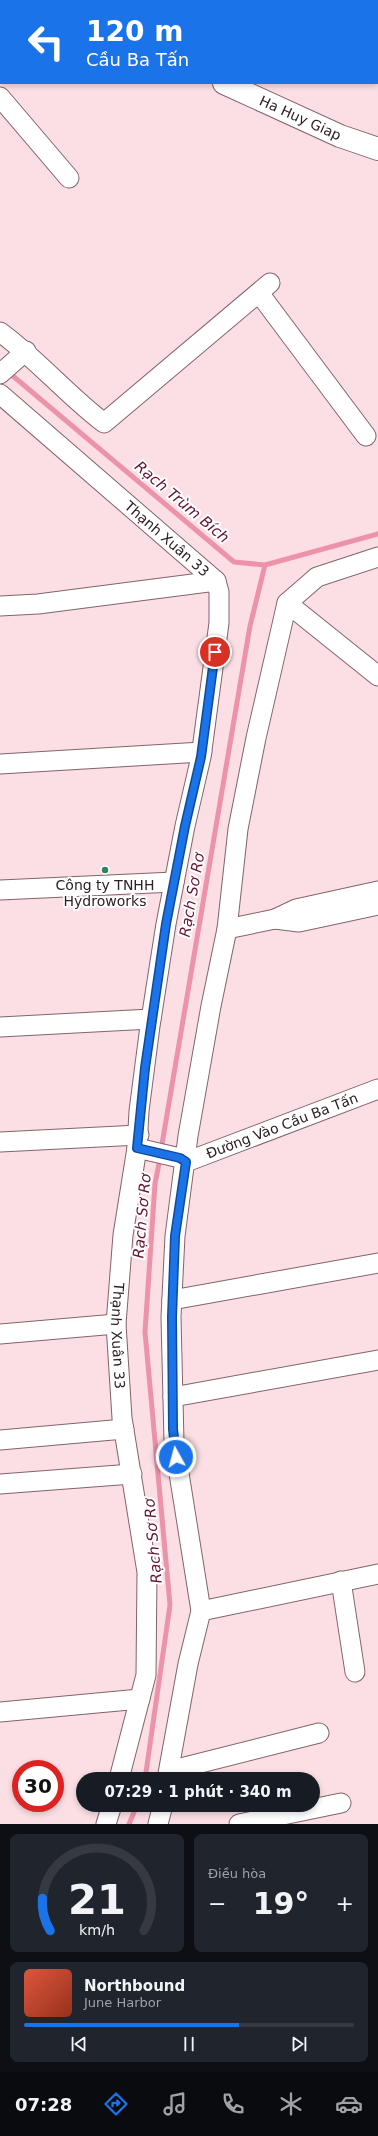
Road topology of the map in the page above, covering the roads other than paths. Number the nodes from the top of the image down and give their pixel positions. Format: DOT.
graph roads {
  1 [pos="226,84"];
  2 [pos="0,97"];
  3 [pos="378,149"];
  4 [pos="68,178"];
  5 [pos="0,332"];
  6 [pos="26,351"];
  7 [pos="0,374"];
  8 [pos="0,394"];
  9 [pos="366,436"];
  10 [pos="378,557"];
  11 [pos="216,581"];
  12 [pos="287,603"];
  13 [pos="0,606"];
  14 [pos="378,676"];
  15 [pos="202,752"];
  16 [pos="0,764"];
  17 [pos="174,882"];
  18 [pos="0,890"];
  19 [pos="378,891"];
  20 [pos="378,905"];
  21 [pos="275,919"];
  22 [pos="227,929"];
  23 [pos="151,1019"];
  24 [pos="0,1027"];
  25 [pos="378,1089"];
  26 [pos="138,1141"];
  27 [pos="0,1142"];
  28 [pos="186,1162"];
  29 [pos="378,1263"];
  30 [pos="172,1300"];
  31 [pos="116,1324"];
  32 [pos="0,1334"];
  33 [pos="378,1360"];
  34 [pos="173,1397"];
  35 [pos="124,1429"];
  36 [pos="0,1440"];
  37 [pos="132,1474"];
  38 [pos="0,1484"];
  39 [pos="378,1574"];
  40 [pos="341,1581"];
  41 [pos="200,1611"];
  42 [pos="355,1672"];
  43 [pos="140,1699"];
  44 [pos="0,1712"];
  45 [pos="319,1733"];
  46 [pos="121,1772"];
  47 [pos="169,1772"];
  48 [pos="179,1772"];
  49 [pos="341,1803"];
  50 [pos="110,1812"];
  51 [pos="161,1812"];
  52 [pos="106,1824"];
  53 [pos="158,1824"];
  54 [pos="239,1824"];
  1 -- 3 [label="main road, Ha Huy Giap"];
  2 -- 4 [label="street"];
  5 -- 6 [label="street"];
  6 -- 7 [label="street"];
  6 -- 9 [label="street"];
  8 -- 11 [label="street, Thạnh Xuân 33"];
  10 -- 12 [label="street"];
  11 -- 13 [label="street"];
  11 -- 15 [label="street, Thạnh Xuân 33"];
  12 -- 14 [label="street"];
  12 -- 22 [label="street"];
  15 -- 16 [label="street"];
  15 -- 17 [label="street, Thạnh Xuân 33"];
  17 -- 18 [label="street"];
  17 -- 23 [label="street, Thạnh Xuân 33"];
  19 -- 21 [label="street"];
  20 -- 21 [label="street"];
  21 -- 22 [label="street"];
  22 -- 28 [label="street"];
  23 -- 24 [label="street"];
  23 -- 26 [label="street, Thạnh Xuân 33"];
  25 -- 28 [label="street, Đường Vào Cầu Ba Tấn"];
  26 -- 27 [label="street"];
  26 -- 28 [label="street"];
  26 -- 31 [label="street, Thạnh Xuân 33"];
  28 -- 30 [label="street"];
  29 -- 30 [label="street"];
  30 -- 34 [label="street"];
  31 -- 32 [label="street"];
  31 -- 35 [label="street, Thạnh Xuân 33"];
  33 -- 34 [label="street"];
  34 -- 41 [label="street"];
  35 -- 36 [label="street"];
  35 -- 37 [label="street, Thạnh Xuân 33"];
  37 -- 38 [label="street"];
  37 -- 43 [label="street, Thạnh Xuân 33"];
  39 -- 40 [label="street"];
  40 -- 41 [label="street"];
  40 -- 42 [label="street"];
  41 -- 47 [label="street"];
  43 -- 44 [label="street"];
  43 -- 46 [label="street, Thạnh Xuân 33"];
  45 -- 48 [label="street"];
  49 -- 54 [label="street"];
  50 -- 52 [label="street"];
  51 -- 53 [label="street"];
}
